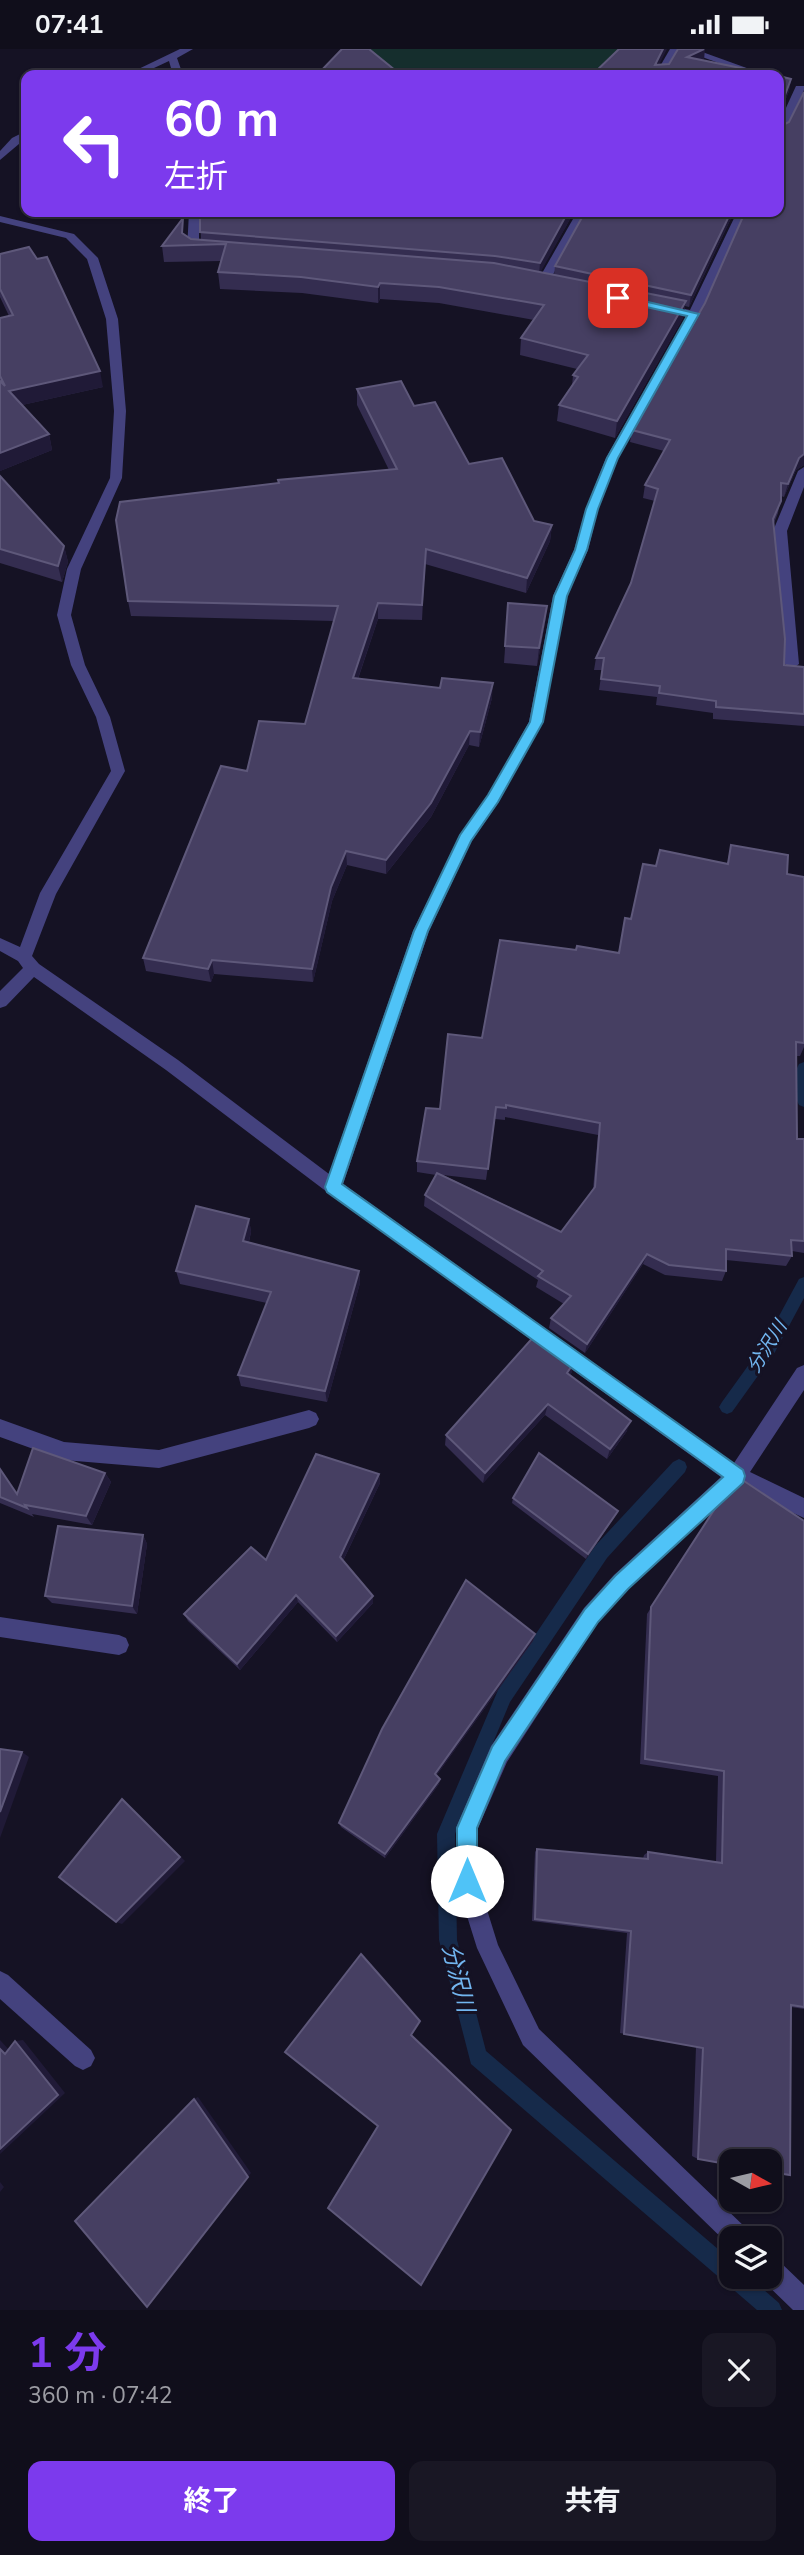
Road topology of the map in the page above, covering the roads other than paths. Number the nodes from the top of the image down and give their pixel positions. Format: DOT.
graph roads {
  1 [pos="188,49"];
  2 [pos="675,49"];
  3 [pos="685,49"];
  4 [pos="172,57"];
  5 [pos="142,70"];
  6 [pos="176,70"];
  7 [pos="663,70"];
  8 [pos="746,70"];
  9 [pos="798,88"];
  10 [pos="784,121"];
  11 [pos="21,137"];
  12 [pos="0,157"];
  13 [pos="194,217"];
  14 [pos="579,217"];
  15 [pos="740,217"];
  16 [pos="0,219"];
  17 [pos="220,252"];
  18 [pos="543,282"];
  19 [pos="643,303"];
  20 [pos="694,314"];
  21 [pos="804,471"];
  22 [pos="792,664"];
  23 [pos="0,944"];
  24 [pos="28,963"];
  25 [pos="0,1001"];
  26 [pos="333,1187"];
  27 [pos="804,1374"];
  28 [pos="309,1419"];
  29 [pos="0,1428"];
  30 [pos="736,1476"];
  31 [pos="804,1508"];
  32 [pos="0,1627"];
  33 [pos="119,1644"];
  34 [pos="0,1983"];
  35 [pos="83,2058"];
  36 [pos="726,2226"];
  37 [pos="782,2282"];
  38 [pos="804,2303"];
  1 -- 4 [label="street"];
  2 -- 7 [label="street"];
  3 -- 8 [label="street"];
  4 -- 5 [label="street"];
  4 -- 6 [label="street"];
  9 -- 10 [label="street"];
  11 -- 12 [label="street"];
  13 -- 17 [label="street"];
  14 -- 18 [label="street"];
  15 -- 20 [label="street"];
  16 -- 24 [label="street"];
  19 -- 20 [label="street"];
  20 -- 26 [label="street"];
  21 -- 22 [label="street"];
  23 -- 24 [label="street"];
  24 -- 25 [label="street"];
  24 -- 26 [label="street"];
  26 -- 30 [label="street"];
  27 -- 30 [label="street"];
  28 -- 29 [label="street"];
  30 -- 31 [label="street"];
  30 -- 36 [label="street"];
  32 -- 33 [label="street"];
  34 -- 35 [label="street"];
  37 -- 38 [label="street"];
}
